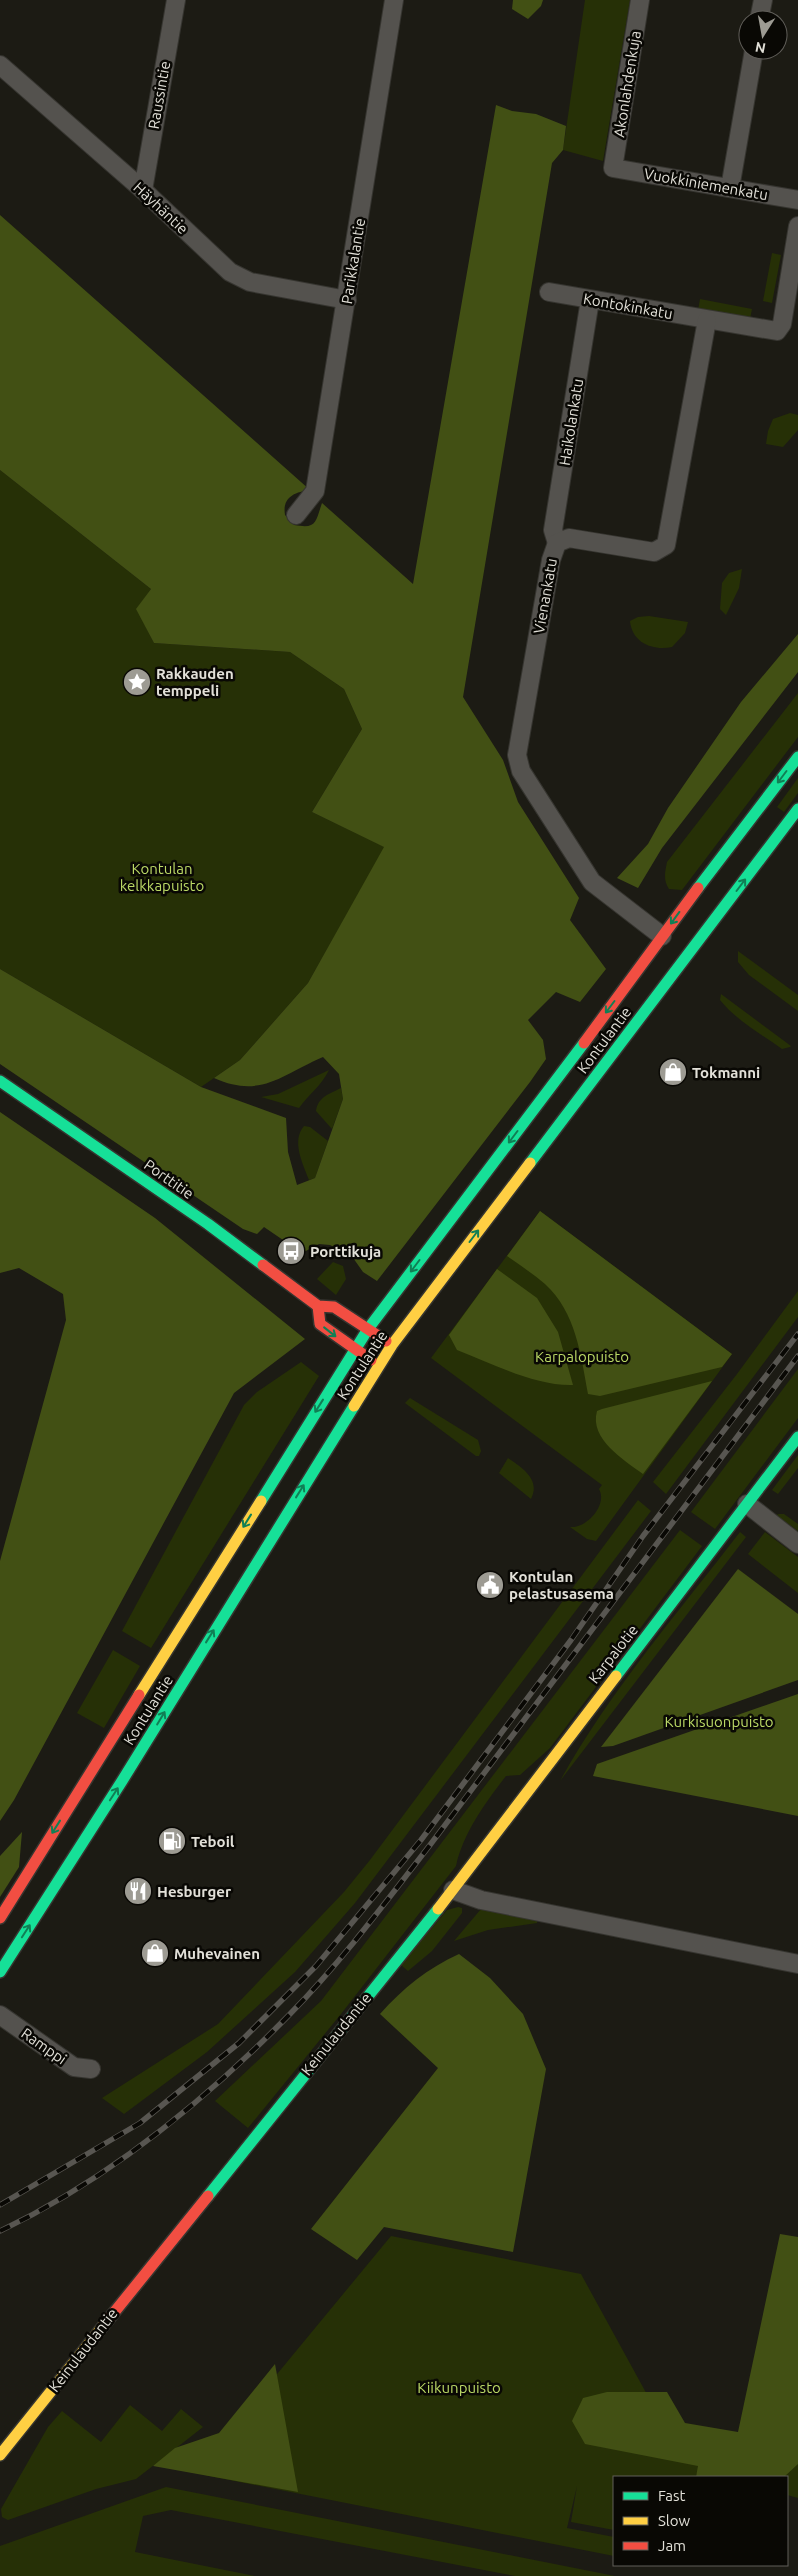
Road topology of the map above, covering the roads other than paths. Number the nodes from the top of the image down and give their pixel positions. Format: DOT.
graph roads {
  1 [pos="176,0"];
  2 [pos="394,0"];
  3 [pos="640,0"];
  4 [pos="752,60"];
  5 [pos="0,65"];
  6 [pos="613,168"];
  7 [pos="730,188"];
  8 [pos="143,190"];
  9 [pos="798,200"];
  10 [pos="798,226"];
  11 [pos="549,292"];
  12 [pos="346,300"];
  13 [pos="590,300"];
  14 [pos="707,320"];
  15 [pos="296,515"];
  16 [pos="557,543"];
  17 [pos="798,757"];
  18 [pos="798,809"];
  19 [pos="662,936"];
  20 [pos="0,1081"];
  21 [pos="318,1306"];
  22 [pos="368,1329"];
  23 [pos="392,1345"];
  24 [pos="354,1350"];
  25 [pos="379,1365"];
  26 [pos="798,1437"];
  27 [pos="747,1504"];
  28 [pos="798,1544"];
  29 [pos="453,1890"];
  30 [pos="0,1918"];
  31 [pos="798,1964"];
  32 [pos="0,1972"];
  33 [pos="0,2015"];
  34 [pos="91,2069"];
  35 [pos="0,2455"];
  1 -- 8 [label="street, Raussintie"];
  2 -- 12 [label="street, Parikkalantie"];
  3 -- 6 [label="street, Akonlahdenkuja"];
  4 -- 7 [label="street"];
  5 -- 8 [label="street, Häyhäntie"];
  6 -- 7 [label="street, Vuokkiniemenkatu"];
  7 -- 9 [label="street, Vuokkiniemenkatu"];
  8 -- 12 [label="street, Häyhäntie"];
  10 -- 14 [label="street, Kontokinkatu"];
  11 -- 13 [label="street, Kontokinkatu"];
  12 -- 15 [label="street, Parikkalantie"];
  13 -- 14 [label="street, Kontokinkatu"];
  13 -- 16 [label="street, Haikolankatu"];
  14 -- 16 [label="street, Vienankatu"];
  16 -- 19 [label="street, Vienankatu"];
  17 -- 19 [label="main road, Kontulantie, one-way"];
  23 -- 18 [label="main road, Kontulantie, one-way"];
  19 -- 22 [label="main road, Kontulantie, one-way"];
  20 -- 21 [label="main road, Porttitie"];
  21 -- 22 [label="main road, Porttitie"];
  21 -- 24 [label="main road, one-way"];
  22 -- 23 [label="main road, Porttitie"];
  22 -- 24 [label="main road, Kontulantie"];
  23 -- 25 [label="main road, Kontulantie"];
  24 -- 25 [label="main road"];
  24 -- 30 [label="main road, Kontulantie, one-way"];
  32 -- 25 [label="main road, Kontulantie, one-way"];
  26 -- 27 [label="main road, Karpalotie"];
  27 -- 28 [label="street"];
  27 -- 29 [label="main road, Karpalotie"];
  29 -- 31 [label="street"];
  29 -- 35 [label="main road, Keinulaudantie"];
  33 -- 34 [label="street, Ramppi"];
}
